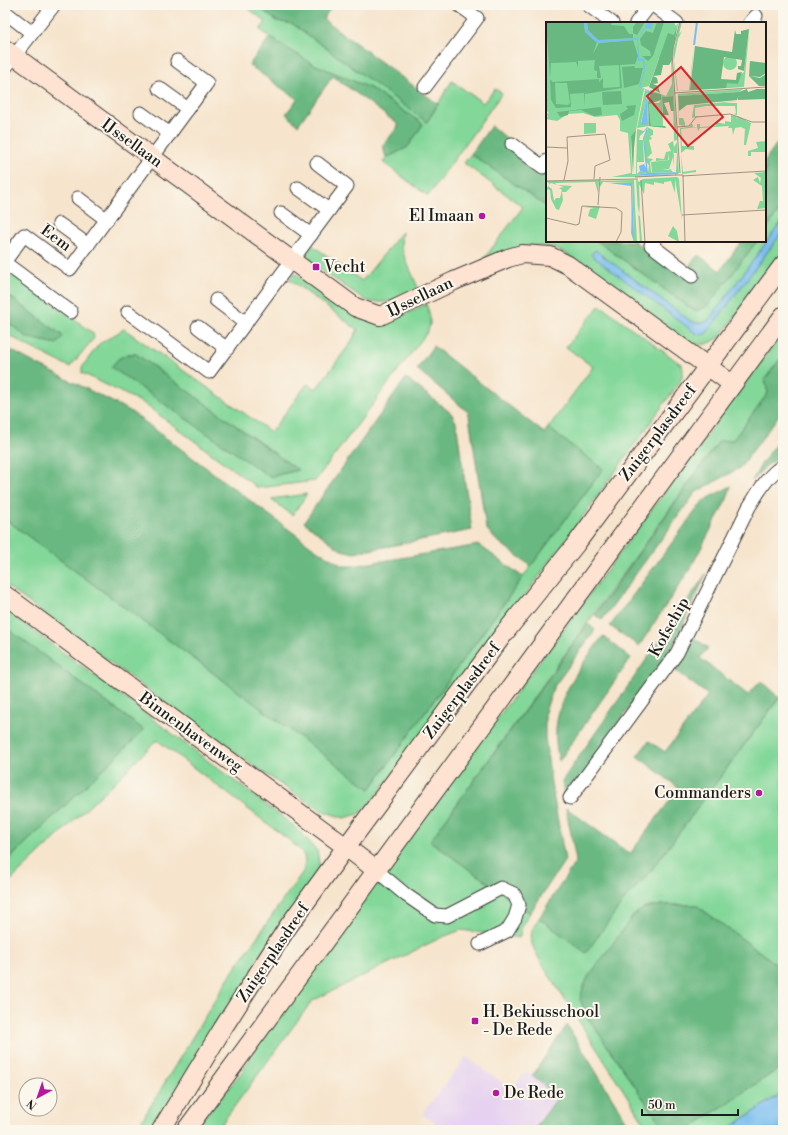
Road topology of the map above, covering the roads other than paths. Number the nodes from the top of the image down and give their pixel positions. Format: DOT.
graph roads {
  1 [pos="459,5"];
  2 [pos="588,5"];
  3 [pos="650,5"];
  4 [pos="653,5"];
  5 [pos="51,6"];
  6 [pos="5,12"];
  7 [pos="611,22"];
  8 [pos="637,22"];
  9 [pos="676,22"];
  10 [pos="32,33"];
  11 [pos="8,58"];
  12 [pos="177,61"];
  13 [pos="425,87"];
  14 [pos="158,88"];
  15 [pos="188,110"];
  16 [pos="142,113"];
  17 [pos="170,134"];
  18 [pos="512,144"];
  19 [pos="152,158"];
  20 [pos="546,162"];
  21 [pos="316,163"];
  22 [pos="298,188"];
  23 [pos="78,198"];
  24 [pos="329,210"];
  25 [pos="281,213"];
  26 [pos="107,220"];
  27 [pos="59,224"];
  28 [pos="311,235"];
  29 [pos="653,242"];
  30 [pos="88,245"];
  31 [pos="292,261"];
  32 [pos="5,262"];
  33 [pos="783,265"];
  34 [pos="692,276"];
  35 [pos="216,300"];
  36 [pos="72,312"];
  37 [pos="128,312"];
  38 [pos="783,316"];
  39 [pos="246,322"];
  40 [pos="198,327"];
  41 [pos="227,349"];
  42 [pos="708,367"];
  43 [pos="732,384"];
  44 [pos="783,466"];
  45 [pos="5,595"];
  46 [pos="570,798"];
  47 [pos="346,847"];
  48 [pos="376,870"];
  49 [pos="480,944"];
  50 [pos="161,1130"];
  51 [pos="186,1130"];
  1 -- 13 [label="street"];
  2 -- 7 [label="street"];
  3 -- 8 [label="street"];
  4 -- 9 [label="street"];
  5 -- 10 [label="street"];
  6 -- 10 [label="street"];
  10 -- 11 [label="street"];
  11 -- 19 [label="main road, IJssellaan"];
  12 -- 15 [label="street, Eem"];
  14 -- 15 [label="street"];
  15 -- 17 [label="street, Eem"];
  16 -- 17 [label="street"];
  17 -- 19 [label="street, Eem"];
  18 -- 20 [label="street"];
  19 -- 26 [label="street, Eem"];
  19 -- 31 [label="main road, IJssellaan"];
  21 -- 24 [label="street"];
  22 -- 24 [label="street"];
  23 -- 26 [label="street"];
  24 -- 28 [label="street"];
  25 -- 28 [label="street"];
  26 -- 30 [label="street, Eem"];
  27 -- 30 [label="street, Eem"];
  28 -- 31 [label="street"];
  29 -- 34 [label="street"];
  30 -- 32 [label="street, Eem"];
  31 -- 39 [label="street"];
  31 -- 42 [label="main road, IJssellaan"];
  32 -- 36 [label="street, Eem"];
  33 -- 42 [label="main road, Zuigerplasdreef"];
  35 -- 39 [label="street"];
  37 -- 41 [label="street"];
  38 -- 43 [label="main road, Zuigerplasdreef"];
  39 -- 41 [label="street"];
  40 -- 41 [label="street"];
  42 -- 43 [label="main road, IJssellaan"];
  42 -- 47 [label="main road, Zuigerplasdreef"];
  43 -- 48 [label="main road, Zuigerplasdreef"];
  44 -- 46 [label="street, Kofschip"];
  45 -- 47 [label="main road, Binnenhavenweg"];
  47 -- 48 [label="main road, Binnenhavenweg"];
  47 -- 50 [label="main road, Zuigerplasdreef"];
  48 -- 49 [label="street"];
  48 -- 51 [label="main road, Zuigerplasdreef"];
}
